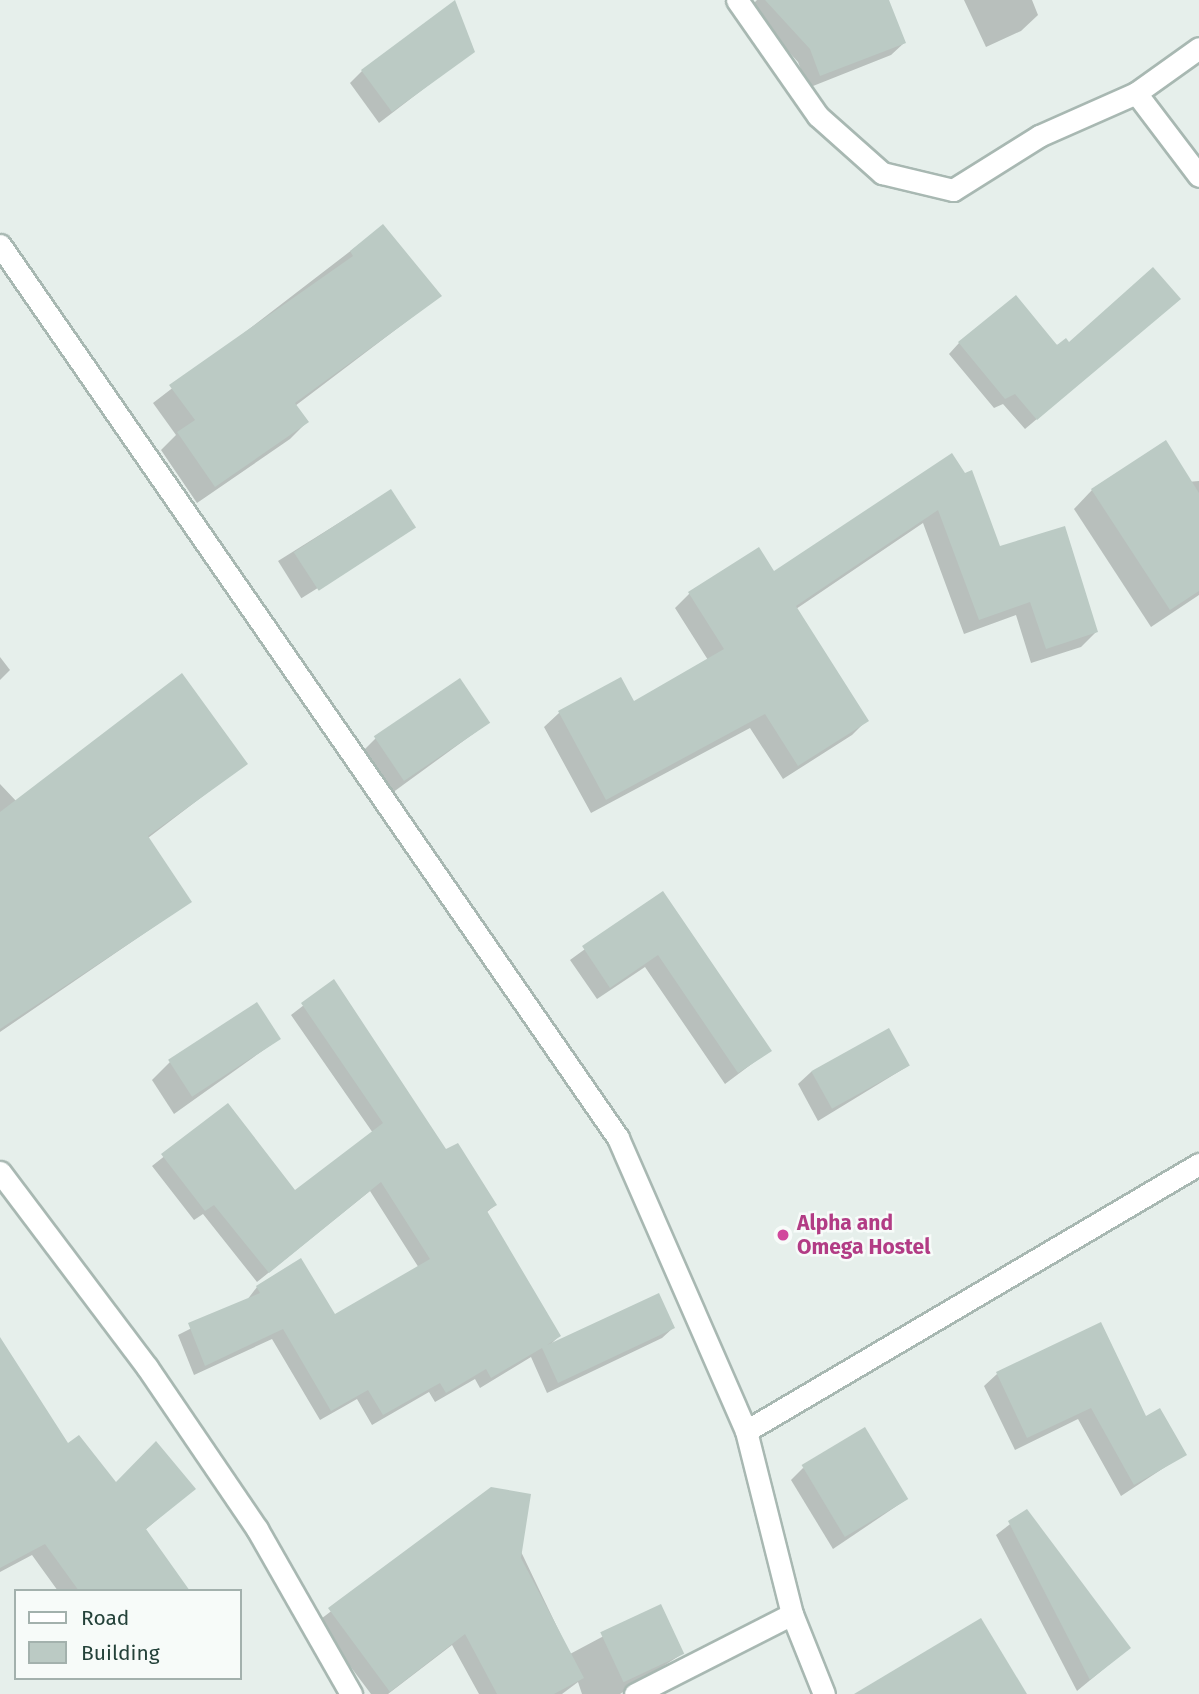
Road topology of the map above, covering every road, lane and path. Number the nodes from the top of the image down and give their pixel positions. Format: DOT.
graph roads {
  1 [pos="737,0"];
  2 [pos="1199,48"];
  3 [pos="1136,93"];
  4 [pos="1199,176"];
  5 [pos="0,245"];
  6 [pos="1199,1164"];
  7 [pos="0,1172"];
  8 [pos="746,1431"];
  9 [pos="792,1614"];
  10 [pos="351,1694"];
  11 [pos="635,1694"];
  12 [pos="824,1694"];
  1 -- 3 [label="street"];
  2 -- 3 [label="street"];
  3 -- 4 [label="street"];
  5 -- 8 [label="street"];
  6 -- 8 [label="street"];
  7 -- 10 [label="street"];
  8 -- 9 [label="street"];
  9 -- 11 [label="street"];
  9 -- 12 [label="street"];
}
